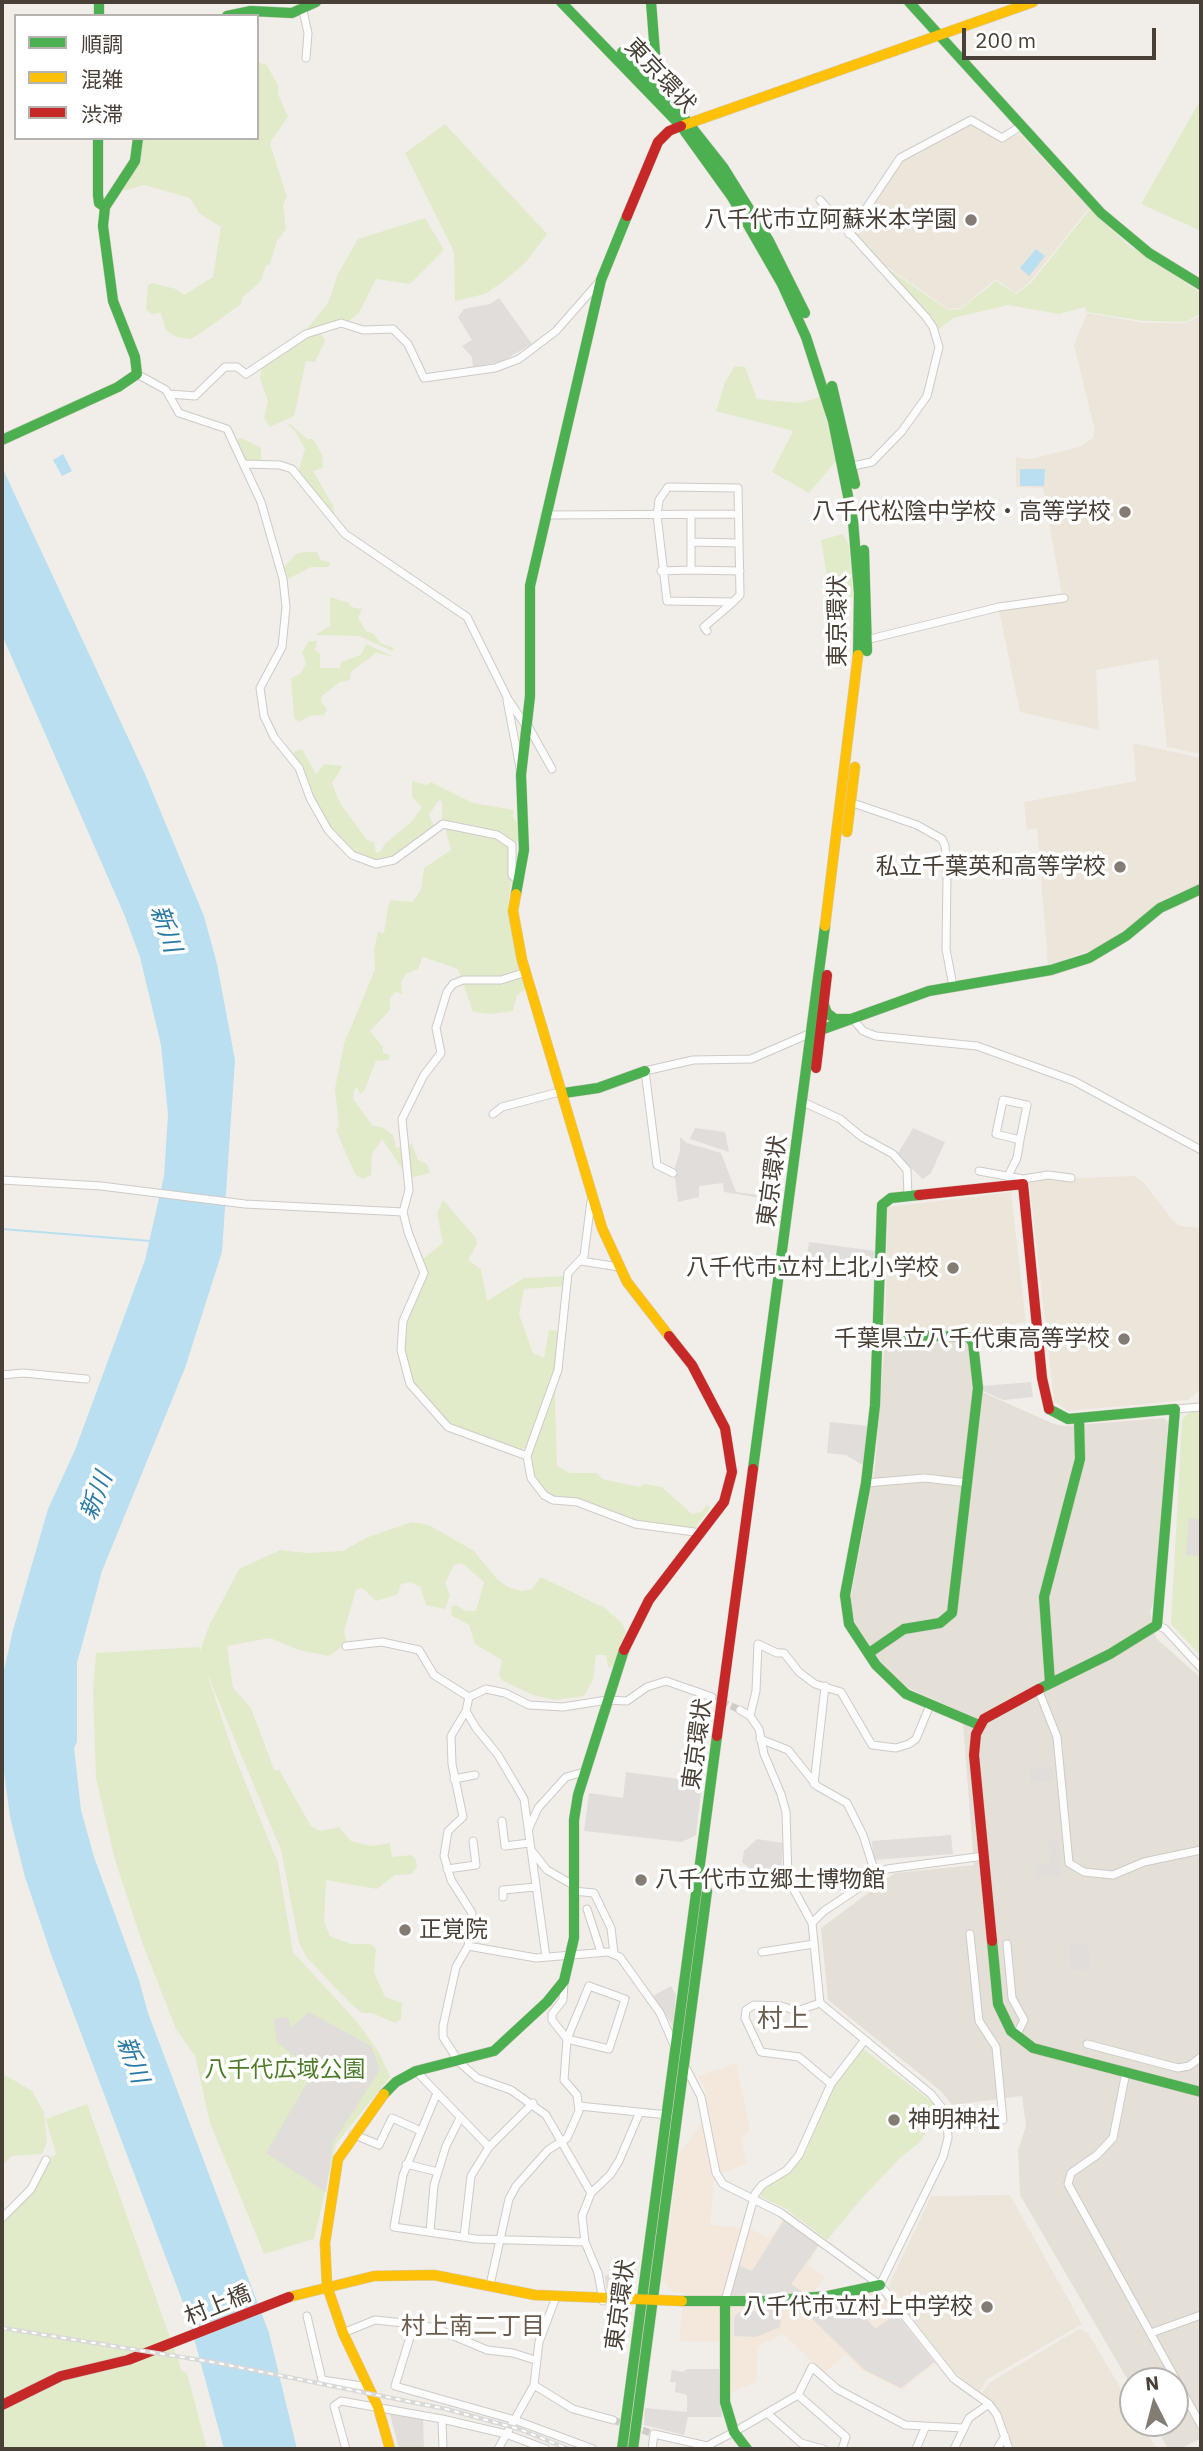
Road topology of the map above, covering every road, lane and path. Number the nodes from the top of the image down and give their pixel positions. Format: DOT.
graph roads {
  1 [pos="316,2"];
  2 [pos="561,2"];
  3 [pos="573,2"];
  4 [pos="651,2"];
  5 [pos="909,2"];
  6 [pos="1033,2"];
  7 [pos="302,6"];
  8 [pos="234,14"];
  9 [pos="939,34"];
  10 [pos="306,58"];
  11 [pos="648,77"];
  12 [pos="685,125"];
  13 [pos="1021,126"];
  14 [pos="98,140"];
  15 [pos="138,140"];
  16 [pos="820,200"];
  17 [pos="105,207"];
  18 [pos="849,234"];
  19 [pos="601,280"];
  20 [pos="1201,285"];
  21 [pos="137,374"];
  22 [pos="170,394"];
  23 [pos="2,440"];
  24 [pos="244,464"];
  25 [pos="853,466"];
  26 [pos="738,514"];
  27 [pos="545,515"];
  28 [pos="657,515"];
  29 [pos="691,515"];
  30 [pos="691,542"];
  31 [pos="739,543"];
  32 [pos="691,570"];
  33 [pos="661,571"];
  34 [pos="740,571"];
  35 [pos="1064,598"];
  36 [pos="733,602"];
  37 [pos="706,631"];
  38 [pos="864,640"];
  39 [pos="507,699"];
  40 [pos="528,727"];
  41 [pos="552,769"];
  42 [pos="522,775"];
  43 [pos="847,801"];
  44 [pos="517,880"];
  45 [pos="1201,889"];
  46 [pos="526,972"];
  47 [pos="953,985"];
  48 [pos="824,1005"];
  49 [pos="851,1018"];
  50 [pos="816,1031"];
  51 [pos="645,1071"];
  52 [pos="563,1092"];
  53 [pos="806,1103"];
  54 [pos="494,1114"];
  55 [pos="1020,1140"];
  56 [pos="1201,1150"];
  57 [pos="979,1171"];
  58 [pos="673,1173"];
  59 [pos="1007,1175"];
  60 [pos="1072,1178"];
  61 [pos="2,1180"];
  62 [pos="1023,1182"];
  63 [pos="592,1193"];
  64 [pos="908,1196"];
  65 [pos="403,1212"];
  66 [pos="581,1261"];
  67 [pos="619,1267"];
  68 [pos="879,1334"];
  69 [pos="2,1376"];
  70 [pos="86,1379"];
  71 [pos="1201,1407"];
  72 [pos="1175,1409"];
  73 [pos="1079,1418"];
  74 [pos="527,1456"];
  75 [pos="866,1483"];
  76 [pos="968,1483"];
  77 [pos="702,1533"];
  78 [pos="1157,1625"];
  79 [pos="346,1646"];
  80 [pos="869,1653"];
  81 [pos="1201,1668"];
  82 [pos="1050,1683"];
  83 [pos="825,1686"];
  84 [pos="1038,1689"];
  85 [pos="469,1697"];
  86 [pos="712,1697"];
  87 [pos="607,1699"];
  88 [pos="930,1705"];
  89 [pos="740,1710"];
  90 [pos="466,1711"];
  91 [pos="750,1716"];
  92 [pos="979,1725"];
  93 [pos="760,1738"];
  94 [pos="584,1772"];
  95 [pos="475,1775"];
  96 [pos="454,1779"];
  97 [pos="814,1784"];
  98 [pos="502,1822"];
  99 [pos="528,1828"];
  100 [pos="473,1841"];
  101 [pos="530,1846"];
  102 [pos="1201,1850"];
  103 [pos="984,1856"];
  104 [pos="447,1869"];
  105 [pos="876,1876"];
  106 [pos="536,1886"];
  107 [pos="573,1888"];
  108 [pos="503,1897"];
  109 [pos="587,1909"];
  110 [pos="812,1923"];
  111 [pos="970,1934"];
  112 [pos="814,1944"];
  113 [pos="1007,1944"];
  114 [pos="468,1945"];
  115 [pos="601,1952"];
  116 [pos="762,1952"];
  117 [pos="614,1954"];
  118 [pos="571,1956"];
  119 [pos="546,1957"];
  120 [pos="564,1981"];
  121 [pos="820,2003"];
  122 [pos="1016,2036"];
  123 [pos="567,2039"];
  124 [pos="864,2040"];
  125 [pos="1087,2044"];
  126 [pos="677,2050"];
  127 [pos="1201,2057"];
  128 [pos="459,2062"];
  129 [pos="684,2063"];
  130 [pos="416,2071"];
  131 [pos="1126,2072"];
  132 [pos="831,2084"];
  133 [pos="1201,2092"];
  134 [pos="437,2094"];
  135 [pos="533,2103"];
  136 [pos="579,2106"];
  137 [pos="639,2114"];
  138 [pos="668,2115"];
  139 [pos="460,2118"];
  140 [pos="948,2126"];
  141 [pos="421,2131"];
  142 [pos="353,2134"];
  143 [pos="560,2144"];
  144 [pos="489,2147"];
  145 [pos="46,2160"];
  146 [pos="407,2164"];
  147 [pos="438,2172"];
  148 [pos="590,2193"];
  149 [pos="753,2199"];
  150 [pos="2,2218"];
  151 [pos="430,2232"];
  152 [pos="464,2237"];
  153 [pos="499,2241"];
  154 [pos="584,2242"];
  155 [pos="489,2285"];
  156 [pos="880,2285"];
  157 [pos="327,2286"];
  158 [pos="556,2297"];
  159 [pos="603,2301"];
  160 [pos="646,2301"];
  161 [pos="725,2301"];
  162 [pos="1201,2315"];
  163 [pos="307,2316"];
  164 [pos="414,2324"];
  165 [pos="343,2333"];
  166 [pos="1151,2333"];
  167 [pos="535,2360"];
  168 [pos="534,2385"];
  169 [pos="370,2387"];
  170 [pos="798,2395"];
  171 [pos="989,2404"];
  172 [pos="2,2405"];
  173 [pos="378,2407"];
  174 [pos="767,2413"];
  175 [pos="442,2419"];
  176 [pos="515,2420"];
  177 [pos="613,2420"];
  178 [pos="1201,2425"];
  179 [pos="925,2428"];
  180 [pos="963,2428"];
  181 [pos="734,2432"];
  182 [pos="506,2434"];
  183 [pos="1005,2435"];
  184 [pos="346,2449"];
  185 [pos="390,2449"];
  186 [pos="443,2449"];
  187 [pos="498,2449"];
  188 [pos="546,2449"];
  189 [pos="593,2449"];
  190 [pos="622,2449"];
  191 [pos="633,2449"];
  192 [pos="652,2449"];
  193 [pos="747,2449"];
  194 [pos="823,2449"];
  195 [pos="842,2449"];
  196 [pos="916,2449"];
  197 [pos="954,2449"];
  198 [pos="997,2449"];
  199 [pos="1009,2449"];
  1 -- 7 [label="main road"];
  2 -- 12 [label="main road, 東京環状"];
  3 -- 11 [label="main road, 東京環状"];
  4 -- 11 [label="main road"];
  5 -- 9 [label="main road"];
  6 -- 9 [label="main road"];
  7 -- 8 [label="main road"];
  7 -- 10 [label="street"];
  9 -- 12 [label="main road"];
  9 -- 13 [label="main road"];
  11 -- 12 [label="main road, 東京環状"];
  12 -- 19 [label="main road"];
  12 -- 25 [label="main road, 東京環状"];
  12 -- 38 [label="main road, 東京環状"];
  13 -- 18 [label="street"];
  13 -- 20 [label="main road"];
  14 -- 17 [label="main road"];
  15 -- 17 [label="main road"];
  16 -- 18 [label="street"];
  17 -- 21 [label="main road"];
  18 -- 25 [label="street"];
  19 -- 22 [label="street"];
  19 -- 27 [label="main road"];
  21 -- 22 [label="street"];
  21 -- 23 [label="main road"];
  22 -- 24 [label="street"];
  24 -- 39 [label="street"];
  24 -- 44 [label="street"];
  25 -- 38 [label="main road, 東京環状"];
  26 -- 28 [label="street"];
  26 -- 29 [label="street"];
  26 -- 31 [label="street"];
  27 -- 28 [label="street"];
  27 -- 40 [label="main road"];
  28 -- 29 [label="street"];
  28 -- 33 [label="street"];
  29 -- 30 [label="street"];
  30 -- 31 [label="street"];
  30 -- 32 [label="street"];
  31 -- 34 [label="street"];
  32 -- 33 [label="street"];
  32 -- 34 [label="street"];
  33 -- 36 [label="street"];
  34 -- 36 [label="street"];
  35 -- 38 [label="street"];
  36 -- 37 [label="street"];
  38 -- 43 [label="main road, 東京環状"];
  39 -- 40 [label="street"];
  39 -- 42 [label="street"];
  40 -- 41 [label="street"];
  40 -- 42 [label="main road"];
  42 -- 44 [label="main road"];
  43 -- 47 [label="street"];
  43 -- 48 [label="main road, 東京環状"];
  43 -- 50 [label="main road, 東京環状"];
  44 -- 46 [label="main road"];
  45 -- 47 [label="main road"];
  46 -- 52 [label="main road"];
  46 -- 65 [label="street"];
  47 -- 49 [label="main road"];
  48 -- 49 [label="main road"];
  48 -- 50 [label="main road, 東京環状"];
  49 -- 50 [label="main road"];
  49 -- 56 [label="street"];
  50 -- 51 [label="street"];
  50 -- 53 [label="main road, 東京環状"];
  51 -- 52 [label="main road"];
  51 -- 58 [label="street"];
  52 -- 54 [label="street"];
  52 -- 63 [label="main road"];
  53 -- 64 [label="street"];
  53 -- 126 [label="main road, 東京環状"];
  53 -- 129 [label="main road, 東京環状"];
  55 -- 55 [label="street"];
  55 -- 59 [label="street"];
  57 -- 59 [label="street"];
  59 -- 62 [label="street"];
  60 -- 62 [label="street"];
  61 -- 65 [label="street"];
  62 -- 64 [label="main road"];
  62 -- 73 [label="main road"];
  63 -- 66 [label="street"];
  63 -- 67 [label="main road"];
  64 -- 68 [label="main road"];
  65 -- 74 [label="street"];
  66 -- 67 [label="street"];
  66 -- 74 [label="street"];
  67 -- 77 [label="main road"];
  68 -- 75 [label="main road"];
  68 -- 76 [label="main road"];
  69 -- 70 [label="street"];
  71 -- 72 [label="street"];
  72 -- 73 [label="main road"];
  72 -- 78 [label="main road"];
  73 -- 82 [label="main road"];
  74 -- 77 [label="street"];
  75 -- 76 [label="street"];
  75 -- 80 [label="main road"];
  76 -- 80 [label="main road"];
  77 -- 87 [label="main road"];
  78 -- 81 [label="street"];
  78 -- 82 [label="main road"];
  79 -- 85 [label="street"];
  80 -- 88 [label="main road"];
  82 -- 84 [label="main road"];
  83 -- 88 [label="street"];
  83 -- 91 [label="street"];
  83 -- 97 [label="street"];
  84 -- 92 [label="main road"];
  84 -- 102 [label="street"];
  85 -- 87 [label="street"];
  85 -- 90 [label="street"];
  86 -- 87 [label="street"];
  87 -- 94 [label="main road"];
  88 -- 92 [label="main road"];
  89 -- 91 [label="street"];
  90 -- 96 [label="street"];
  90 -- 99 [label="street"];
  91 -- 93 [label="street"];
  92 -- 103 [label="main road"];
  93 -- 97 [label="street"];
  93 -- 110 [label="street"];
  94 -- 99 [label="street"];
  94 -- 107 [label="main road"];
  95 -- 96 [label="street"];
  96 -- 104 [label="street"];
  97 -- 105 [label="street"];
  98 -- 101 [label="street"];
  99 -- 101 [label="street"];
  100 -- 104 [label="street"];
  101 -- 106 [label="street"];
  101 -- 107 [label="street"];
  103 -- 105 [label="street"];
  103 -- 122 [label="main road"];
  104 -- 114 [label="street"];
  105 -- 110 [label="street"];
  106 -- 108 [label="street"];
  106 -- 119 [label="street"];
  107 -- 117 [label="street"];
  107 -- 118 [label="main road"];
  109 -- 115 [label="street"];
  110 -- 112 [label="street"];
  111 -- 140 [label="street"];
  112 -- 116 [label="street"];
  112 -- 121 [label="street"];
  113 -- 122 [label="street"];
  114 -- 119 [label="street"];
  114 -- 128 [label="street"];
  115 -- 117 [label="street"];
  115 -- 118 [label="street"];
  117 -- 126 [label="street"];
  118 -- 119 [label="street"];
  118 -- 120 [label="main road"];
  120 -- 123 [label="street"];
  120 -- 128 [label="main road"];
  121 -- 124 [label="street"];
  121 -- 132 [label="street"];
  122 -- 131 [label="main road"];
  123 -- 123 [label="street"];
  123 -- 136 [label="street"];
  124 -- 132 [label="street"];
  124 -- 140 [label="street"];
  125 -- 127 [label="street"];
  126 -- 129 [label="street"];
  126 -- 138 [label="main road, 東京環状"];
  128 -- 130 [label="main road"];
  128 -- 135 [label="street"];
  129 -- 149 [label="street"];
  129 -- 160 [label="main road, 東京環状"];
  130 -- 134 [label="street"];
  130 -- 142 [label="main road"];
  131 -- 133 [label="main road"];
  131 -- 166 [label="street"];
  132 -- 149 [label="street"];
  134 -- 139 [label="street"];
  134 -- 141 [label="street"];
  135 -- 143 [label="street"];
  135 -- 144 [label="street"];
  136 -- 137 [label="street"];
  136 -- 143 [label="street"];
  137 -- 138 [label="street"];
  137 -- 148 [label="street"];
  138 -- 160 [label="main road, 東京環状"];
  139 -- 144 [label="street"];
  139 -- 147 [label="street"];
  140 -- 156 [label="street"];
  141 -- 142 [label="street"];
  141 -- 146 [label="street"];
  142 -- 157 [label="main road"];
  143 -- 148 [label="street"];
  143 -- 153 [label="street"];
  144 -- 152 [label="street"];
  145 -- 150 [label="street"];
  146 -- 147 [label="street"];
  146 -- 151 [label="street"];
  147 -- 151 [label="street"];
  148 -- 154 [label="street"];
  149 -- 156 [label="street"];
  149 -- 161 [label="street"];
  151 -- 152 [label="street"];
  152 -- 153 [label="street"];
  153 -- 154 [label="street"];
  153 -- 155 [label="street"];
  154 -- 159 [label="street"];
  155 -- 157 [label="main road, 村上橋"];
  155 -- 158 [label="main road, 村上橋"];
  156 -- 161 [label="main road, 村上橋"];
  156 -- 171 [label="street"];
  157 -- 165 [label="main road"];
  157 -- 172 [label="main road, 村上橋"];
  158 -- 159 [label="main road, 村上橋"];
  158 -- 167 [label="street"];
  159 -- 160 [label="main road, 村上橋"];
  160 -- 161 [label="main road, 村上橋"];
  160 -- 190 [label="main road, 東京環状"];
  160 -- 191 [label="main road, 東京環状"];
  161 -- 181 [label="main road"];
  162 -- 166 [label="street"];
  163 -- 169 [label="street"];
  164 -- 165 [label="street"];
  164 -- 167 [label="street"];
  164 -- 176 [label="street"];
  165 -- 169 [label="main road"];
  166 -- 178 [label="street"];
  167 -- 168 [label="street"];
  168 -- 176 [label="street"];
  168 -- 177 [label="street"];
  169 -- 173 [label="main road"];
  170 -- 174 [label="street"];
  170 -- 179 [label="street"];
  170 -- 195 [label="street"];
  171 -- 180 [label="street"];
  171 -- 183 [label="street"];
  173 -- 175 [label="street"];
  173 -- 184 [label="street"];
  173 -- 185 [label="main road"];
  174 -- 181 [label="street"];
  174 -- 194 [label="street"];
  175 -- 182 [label="street"];
  175 -- 186 [label="street"];
  176 -- 182 [label="street"];
  176 -- 189 [label="street"];
  179 -- 180 [label="street"];
  179 -- 196 [label="street"];
  180 -- 197 [label="street"];
  181 -- 192 [label="street"];
  181 -- 193 [label="main road"];
  182 -- 187 [label="street"];
  182 -- 188 [label="street"];
  183 -- 198 [label="street"];
  183 -- 199 [label="street"];
}
